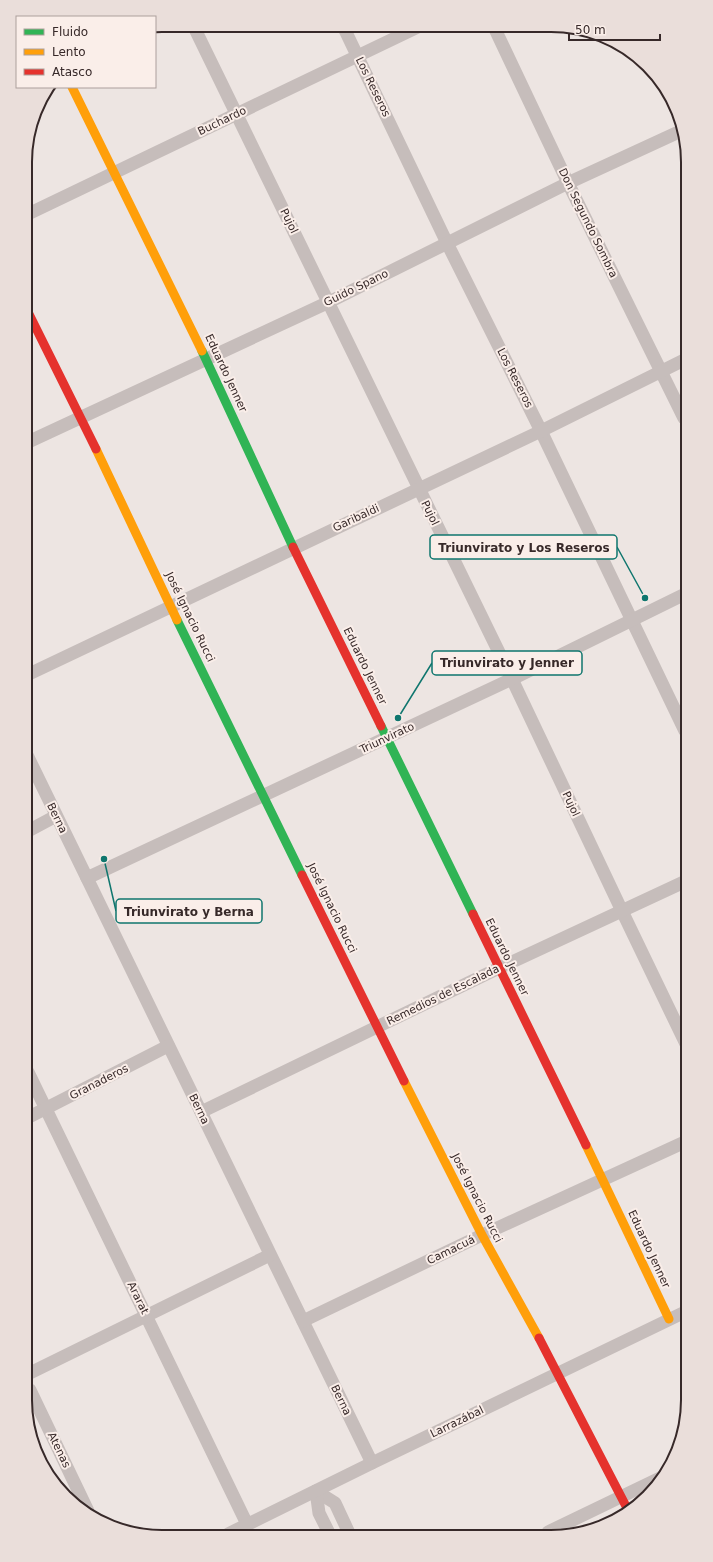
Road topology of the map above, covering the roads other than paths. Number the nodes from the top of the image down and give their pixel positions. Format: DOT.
graph roads {
  1 [pos="196,32"];
  2 [pos="346,32"];
  3 [pos="408,32"];
  4 [pos="496,32"];
  5 [pos="358,56"];
  6 [pos="72,88"];
  7 [pos="237,113"];
  8 [pos="678,132"];
  9 [pos="114,172"];
  10 [pos="568,183"];
  11 [pos="32,212"];
  12 [pos="447,243"];
  13 [pos="329,302"];
  14 [pos="32,320"];
  15 [pos="206,360"];
  16 [pos="681,362"];
  17 [pos="660,372"];
  18 [pos="681,412"];
  19 [pos="81,417"];
  20 [pos="541,431"];
  21 [pos="32,440"];
  22 [pos="419,489"];
  23 [pos="294,548"];
  24 [pos="681,596"];
  25 [pos="171,607"];
  26 [pos="632,620"];
  27 [pos="32,673"];
  28 [pos="512,679"];
  29 [pos="681,723"];
  30 [pos="386,738"];
  31 [pos="32,766"];
  32 [pos="264,796"];
  33 [pos="56,816"];
  34 [pos="32,829"];
  35 [pos="88,878"];
  36 [pos="681,883"];
  37 [pos="622,911"];
  38 [pos="499,968"];
  39 [pos="376,1027"];
  40 [pos="681,1034"];
  41 [pos="168,1046"];
  42 [pos="32,1080"];
  43 [pos="47,1108"];
  44 [pos="201,1112"];
  45 [pos="32,1116"];
  46 [pos="681,1144"];
  47 [pos="603,1180"];
  48 [pos="482,1235"];
  49 [pos="270,1256"];
  50 [pos="681,1314"];
  51 [pos="147,1316"];
  52 [pos="669,1319"];
  53 [pos="303,1321"];
  54 [pos="32,1372"];
  55 [pos="558,1373"];
  56 [pos="32,1394"];
  57 [pos="372,1463"];
  58 [pos="652,1482"];
  59 [pos="316,1491"];
  60 [pos="622,1497"];
  61 [pos="85,1504"];
  62 [pos="626,1506"];
  63 [pos="247,1524"];
  64 [pos="236,1530"];
  65 [pos="327,1530"];
  66 [pos="348,1530"];
  67 [pos="552,1530"];
  1 -- 7 [label="street, Pujol"];
  2 -- 5 [label="street, Los Reseros"];
  3 -- 5 [label="street, Buchardo"];
  4 -- 10 [label="street, Don Segundo Sombra"];
  5 -- 7 [label="street, Buchardo"];
  5 -- 12 [label="street, Los Reseros"];
  6 -- 9 [label="street, Eduardo Jenner"];
  7 -- 9 [label="street, Buchardo"];
  7 -- 13 [label="street, Pujol"];
  8 -- 10 [label="street, Guido Spano"];
  9 -- 11 [label="street, Buchardo"];
  9 -- 15 [label="street, Eduardo Jenner"];
  10 -- 12 [label="street, Guido Spano"];
  10 -- 17 [label="street, Don Segundo Sombra"];
  12 -- 13 [label="street, Guido Spano"];
  12 -- 20 [label="street, Los Reseros"];
  13 -- 15 [label="street, Guido Spano"];
  13 -- 22 [label="street, Pujol"];
  14 -- 19 [label="street, José Ignacio Rucci"];
  15 -- 19 [label="street, Guido Spano"];
  15 -- 23 [label="street, Eduardo Jenner"];
  16 -- 17 [label="street, Garibaldi"];
  17 -- 18 [label="street, Don Segundo Sombra"];
  17 -- 20 [label="street, Garibaldi"];
  19 -- 21 [label="street, Guido Spano"];
  19 -- 25 [label="street, José Ignacio Rucci"];
  20 -- 22 [label="street, Garibaldi"];
  20 -- 26 [label="street, Los Reseros"];
  22 -- 23 [label="street, Garibaldi"];
  22 -- 28 [label="street, Pujol"];
  23 -- 25 [label="street, Garibaldi"];
  23 -- 30 [label="street, Eduardo Jenner"];
  24 -- 26 [label="street, Triunvirato"];
  25 -- 27 [label="street, Garibaldi"];
  25 -- 32 [label="street, José Ignacio Rucci"];
  26 -- 28 [label="street, Triunvirato"];
  26 -- 29 [label="street, Los Reseros"];
  28 -- 30 [label="street, Triunvirato"];
  28 -- 37 [label="street, Pujol"];
  30 -- 32 [label="street, Triunvirato"];
  30 -- 38 [label="street, Eduardo Jenner"];
  31 -- 33 [label="street, Berna"];
  32 -- 35 [label="street, Triunvirato"];
  32 -- 39 [label="street, José Ignacio Rucci"];
  33 -- 34 [label="street"];
  33 -- 35 [label="street, Berna"];
  35 -- 41 [label="street, Berna"];
  36 -- 37 [label="street, Remedios de Escalada"];
  37 -- 38 [label="street, Remedios de Escalada"];
  37 -- 40 [label="street, Pujol"];
  38 -- 39 [label="street, Remedios de Escalada"];
  38 -- 47 [label="street, Eduardo Jenner"];
  39 -- 44 [label="street, Remedios de Escalada"];
  39 -- 48 [label="street, José Ignacio Rucci"];
  41 -- 43 [label="street, Granaderos"];
  41 -- 44 [label="street, Berna"];
  42 -- 43 [label="street, Ararat"];
  43 -- 45 [label="street, Granaderos"];
  43 -- 51 [label="street, Ararat"];
  44 -- 49 [label="street, Berna"];
  46 -- 47 [label="street, Camacuá"];
  47 -- 48 [label="street, Camacuá"];
  47 -- 52 [label="street, Eduardo Jenner"];
  48 -- 53 [label="street, Camacuá"];
  48 -- 55 [label="street, José Ignacio Rucci"];
  49 -- 51 [label="street"];
  49 -- 53 [label="street, Berna"];
  50 -- 52 [label="street, Larrazábal"];
  51 -- 54 [label="street"];
  51 -- 63 [label="street, Ararat"];
  52 -- 55 [label="street, Larrazábal"];
  53 -- 57 [label="street, Berna"];
  55 -- 57 [label="street, Larrazábal"];
  55 -- 60 [label="street, José Ignacio Rucci"];
  56 -- 61 [label="street, Atenas"];
  57 -- 59 [label="street, Larrazábal"];
  58 -- 60 [label="street"];
  59 -- 63 [label="street, Larrazábal"];
  59 -- 65 [label="street"];
  59 -- 66 [label="street"];
  60 -- 62 [label="street, José Ignacio Rucci"];
  60 -- 67 [label="street"];
  63 -- 64 [label="street, Larrazábal"];
}
